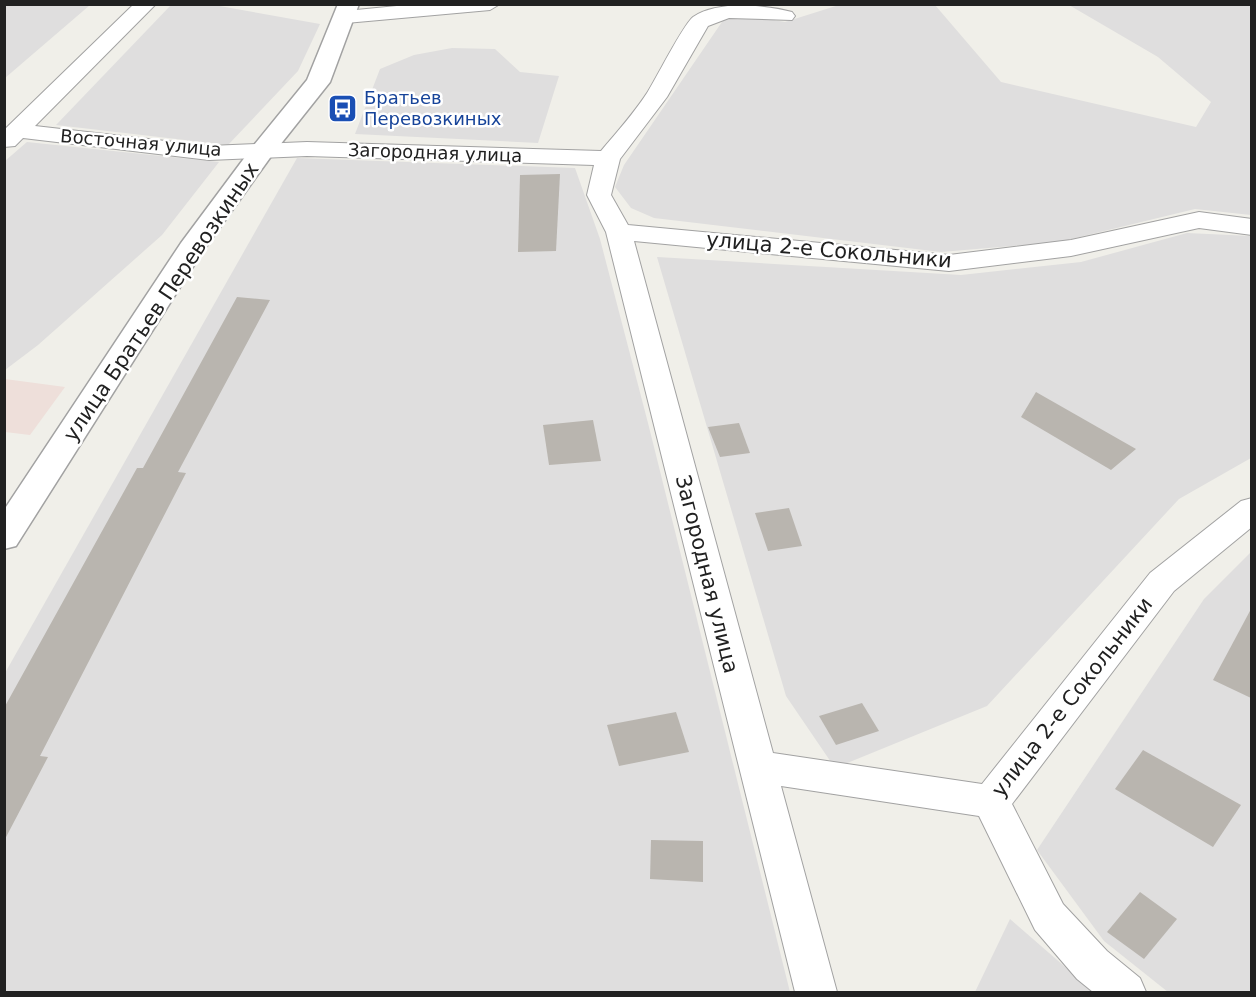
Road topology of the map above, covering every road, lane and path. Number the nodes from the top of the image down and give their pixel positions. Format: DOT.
graph roads {
  1 [pos="146,4"];
  2 [pos="490,4"];
  3 [pos="347,11"];
  4 [pos="785,16"];
  5 [pos="12,137"];
  6 [pos="263,150"];
  7 [pos="608,158"];
  8 [pos="1251,227"];
  9 [pos="619,232"];
  10 [pos="1251,509"];
  11 [pos="4,537"];
  12 [pos="756,766"];
  13 [pos="991,802"];
  14 [pos="816,993"];
  15 [pos="1125,993"];
  1 -- 5 [label="street, Восточная улица"];
  2 -- 3 [label="street"];
  3 -- 6 [label="street, улица Братьев Перевозкиных"];
  4 -- 7 [label="street, Загородная улица"];
  5 -- 6 [label="street, Восточная улица"];
  6 -- 7 [label="street, Загородная улица"];
  6 -- 11 [label="street, улица Братьев Перевозкиных"];
  7 -- 9 [label="street, Загородная улица"];
  8 -- 9 [label="street, улица 2-е Сокольники"];
  9 -- 12 [label="street, Загородная улица"];
  10 -- 13 [label="street, улица 2-е Сокольники"];
  12 -- 13 [label="street, улица 2-е Сокольники"];
  12 -- 14 [label="street, Загородная улица"];
  13 -- 15 [label="street"];
}
